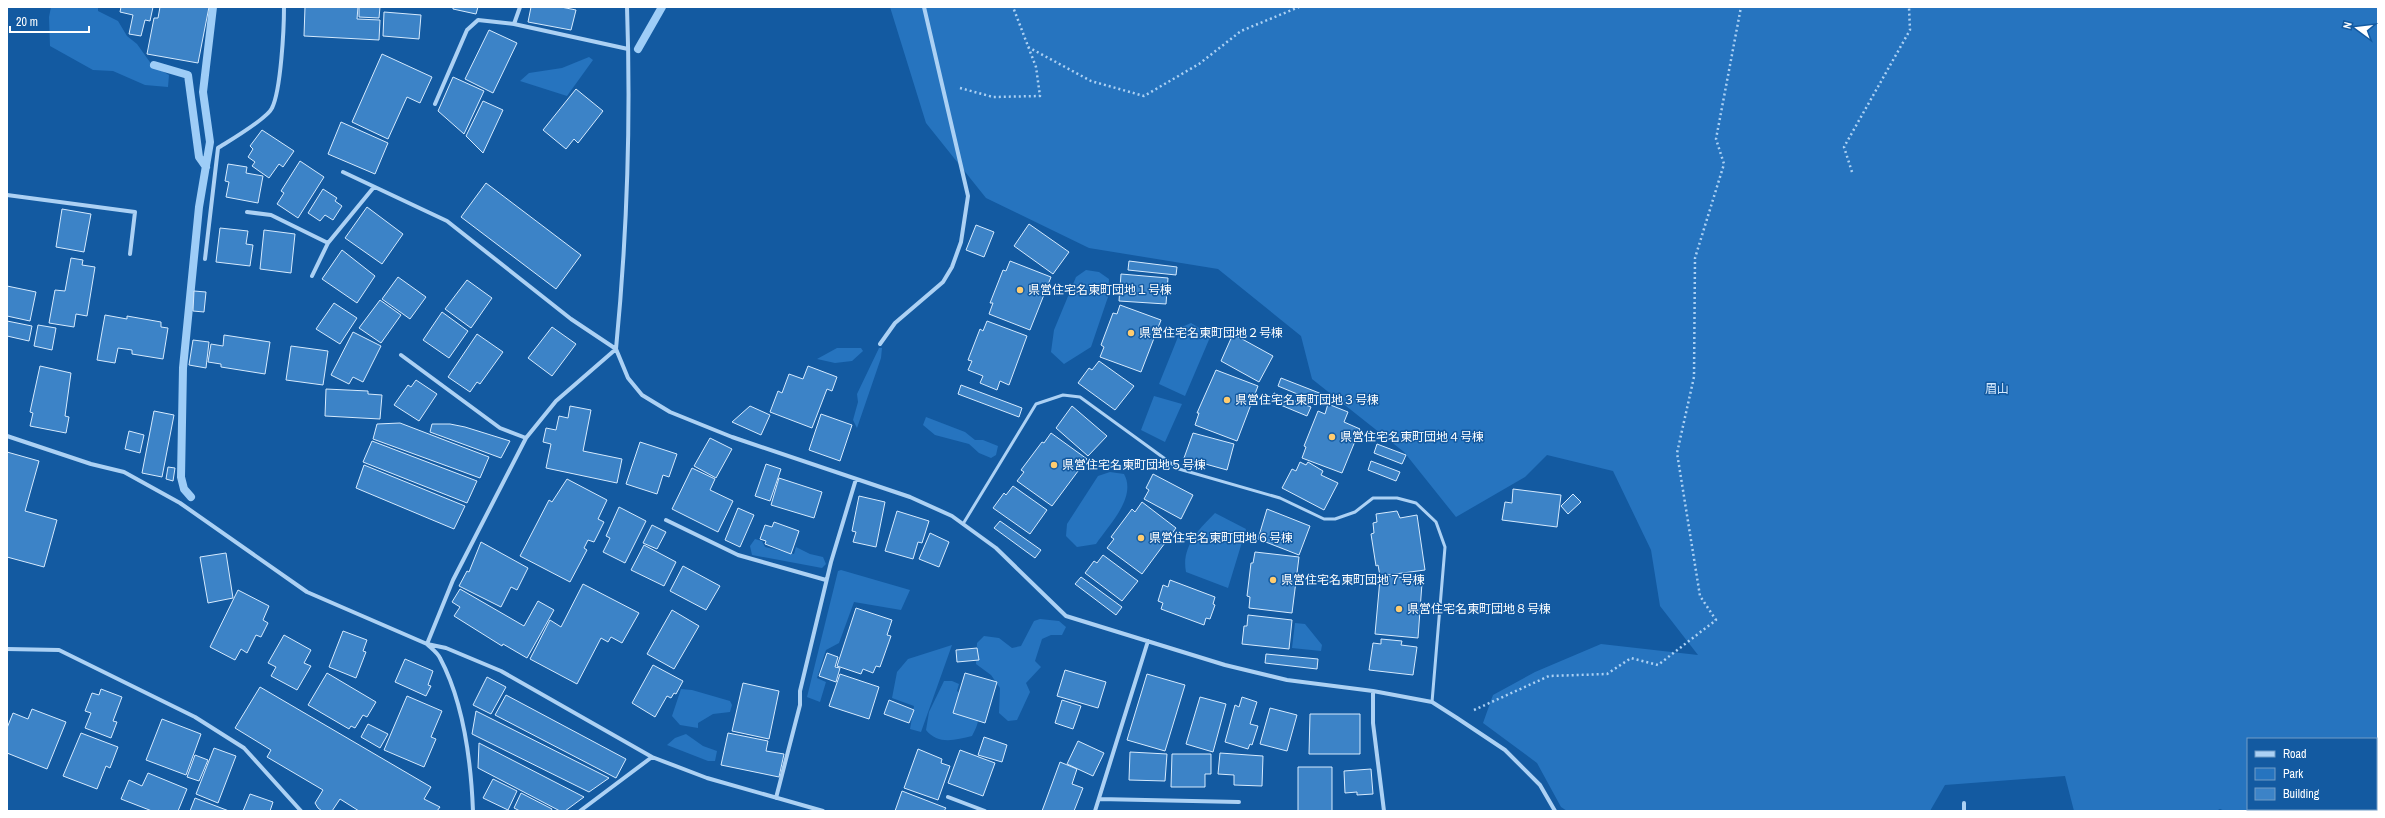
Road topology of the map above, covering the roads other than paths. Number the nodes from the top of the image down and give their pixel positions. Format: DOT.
graph roads {
  1 [pos="284,7"];
  2 [pos="520,7"];
  3 [pos="627,7"];
  4 [pos="924,7"];
  5 [pos="514,24"];
  6 [pos="628,49"];
  7 [pos="436,104"];
  8 [pos="343,172"];
  9 [pos="374,187"];
  10 [pos="7,195"];
  11 [pos="247,212"];
  12 [pos="328,243"];
  13 [pos="130,254"];
  14 [pos="205,259"];
  15 [pos="312,276"];
  16 [pos="880,344"];
  17 [pos="616,349"];
  18 [pos="401,355"];
  19 [pos="7,436"];
  20 [pos="526,438"];
  21 [pos="856,479"];
  22 [pos="666,520"];
  23 [pos="963,524"];
  24 [pos="826,580"];
  25 [pos="1148,641"];
  26 [pos="427,644"];
  27 [pos="7,649"];
  28 [pos="1373,691"];
  29 [pos="1432,702"];
  30 [pos="652,757"];
  31 [pos="948,797"];
  32 [pos="776,798"];
  33 [pos="1099,799"];
  34 [pos="1239,802"];
  35 [pos="1964,803"];
  36 [pos="301,811"];
  37 [pos="473,811"];
  38 [pos="580,811"];
  39 [pos="823,811"];
  40 [pos="983,811"];
  41 [pos="1095,811"];
  42 [pos="1384,811"];
  43 [pos="1555,811"];
  44 [pos="1964,811"];
  1 -- 14 [label="street"];
  2 -- 5 [label="street"];
  3 -- 6 [label="street"];
  4 -- 16 [label="street"];
  5 -- 6 [label="street"];
  5 -- 7 [label="street"];
  6 -- 17 [label="street"];
  8 -- 9 [label="street"];
  9 -- 12 [label="street"];
  9 -- 17 [label="street"];
  10 -- 13 [label="street"];
  11 -- 12 [label="street"];
  12 -- 15 [label="street"];
  17 -- 20 [label="street"];
  17 -- 21 [label="street"];
  18 -- 20 [label="street"];
  19 -- 26 [label="street"];
  20 -- 26 [label="street"];
  21 -- 23 [label="street"];
  21 -- 24 [label="street"];
  22 -- 24 [label="street"];
  23 -- 25 [label="street"];
  23 -- 29 [label="lane"];
  24 -- 32 [label="street"];
  25 -- 28 [label="street"];
  25 -- 33 [label="street"];
  26 -- 30 [label="street"];
  26 -- 37 [label="street"];
  27 -- 36 [label="street"];
  28 -- 29 [label="street"];
  28 -- 42 [label="street"];
  29 -- 43 [label="street"];
  30 -- 32 [label="street"];
  30 -- 38 [label="street"];
  31 -- 40 [label="street"];
  32 -- 39 [label="street"];
  33 -- 34 [label="street"];
  33 -- 41 [label="street"];
  35 -- 44 [label="street"];
}
